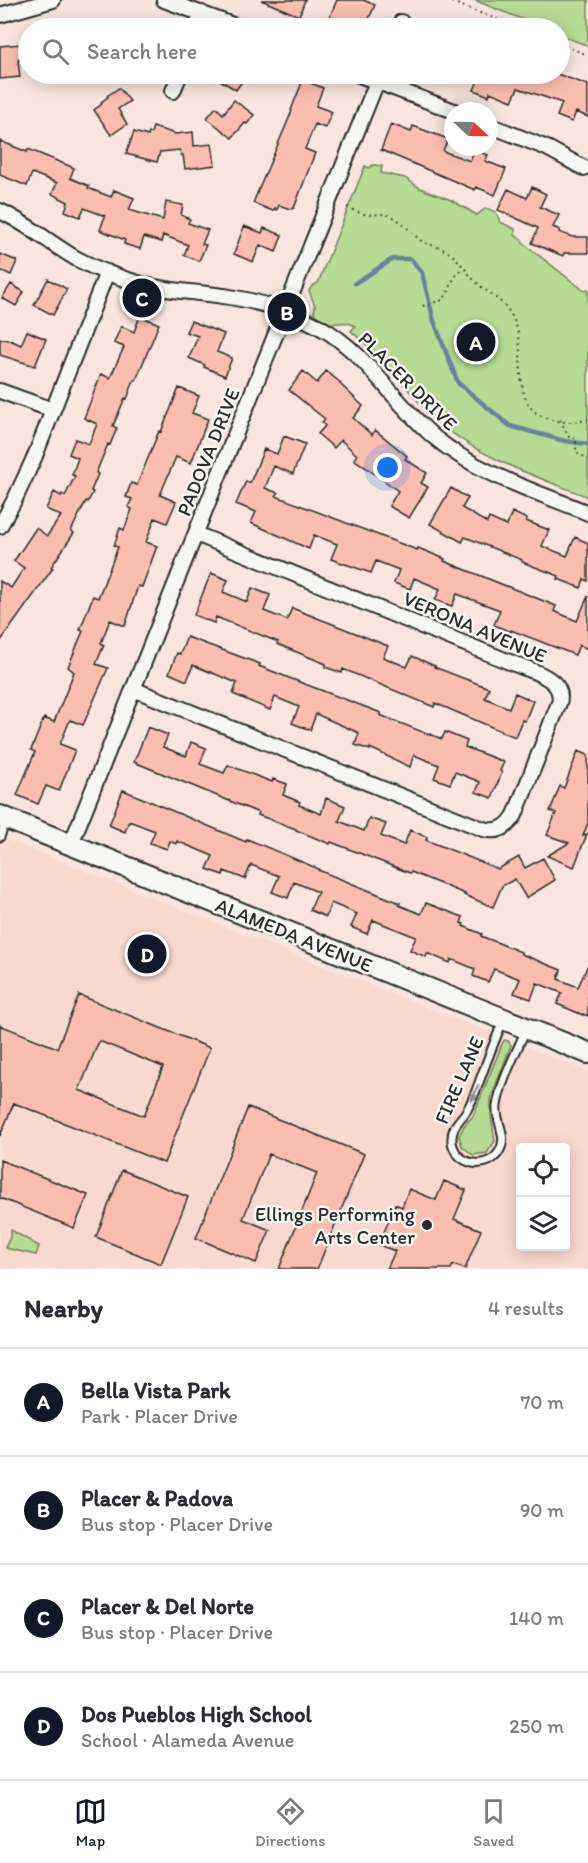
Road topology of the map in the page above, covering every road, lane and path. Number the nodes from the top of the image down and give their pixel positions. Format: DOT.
graph roads {
  1 [pos="53,0"];
  2 [pos="164,0"];
  3 [pos="447,0"];
  4 [pos="202,13"];
  5 [pos="0,15"];
  6 [pos="200,18"];
  7 [pos="215,18"];
  8 [pos="494,18"];
  9 [pos="570,48"];
  10 [pos="588,55"];
  11 [pos="176,84"];
  12 [pos="376,84"];
  13 [pos="394,84"];
  14 [pos="173,91"];
  15 [pos="444,106"];
  16 [pos="498,129"];
  17 [pos="584,168"];
  18 [pos="347,207"];
  19 [pos="0,211"];
  20 [pos="462,268"];
  21 [pos="107,272"];
  22 [pos="423,306"];
  23 [pos="286,311"];
  24 [pos="0,391"];
  25 [pos="53,410"];
  26 [pos="588,419"];
  27 [pos="560,420"];
  28 [pos="588,459"];
  29 [pos="588,513"];
  30 [pos="0,526"];
  31 [pos="195,534"];
  32 [pos="133,689"];
  33 [pos="4,817"];
  34 [pos="0,837"];
  35 [pos="71,844"];
  36 [pos="504,1019"];
  37 [pos="526,1028"];
  38 [pos="588,1053"];
  1 -- 5 [label="street"];
  2 -- 4 [label="street"];
  3 -- 8 [label="path"];
  4 -- 6 [label="street"];
  4 -- 7 [label="street"];
  9 -- 10 [label="path"];
  11 -- 14 [label="street"];
  12 -- 23 [label="street, PADOVA DRIVE"];
  13 -- 15 [label="street"];
  16 -- 17 [label="street"];
  18 -- 20 [label="path"];
  19 -- 21 [label="street, PLACER DRIVE"];
  20 -- 22 [label="path"];
  20 -- 27 [label="path"];
  21 -- 23 [label="street, PLACER DRIVE"];
  21 -- 25 [label="street"];
  23 -- 29 [label="street, PLACER DRIVE"];
  23 -- 31 [label="street, PADOVA DRIVE"];
  24 -- 25 [label="street"];
  25 -- 30 [label="street"];
  26 -- 27 [label="path"];
  27 -- 28 [label="path"];
  31 -- 32 [label="street, PADOVA DRIVE"];
  31 -- 32 [label="street, VERONA AVENUE"];
  32 -- 35 [label="street, PADOVA DRIVE"];
  33 -- 34 [label="lane"];
  33 -- 35 [label="street, ALAMEDA AVENUE"];
  35 -- 36 [label="street, ALAMEDA AVENUE"];
  36 -- 37 [label="street, ALAMEDA AVENUE"];
  36 -- 37 [label="lane, FIRE LANE, one-way"];
  37 -- 38 [label="street, ALAMEDA AVENUE"];
}
